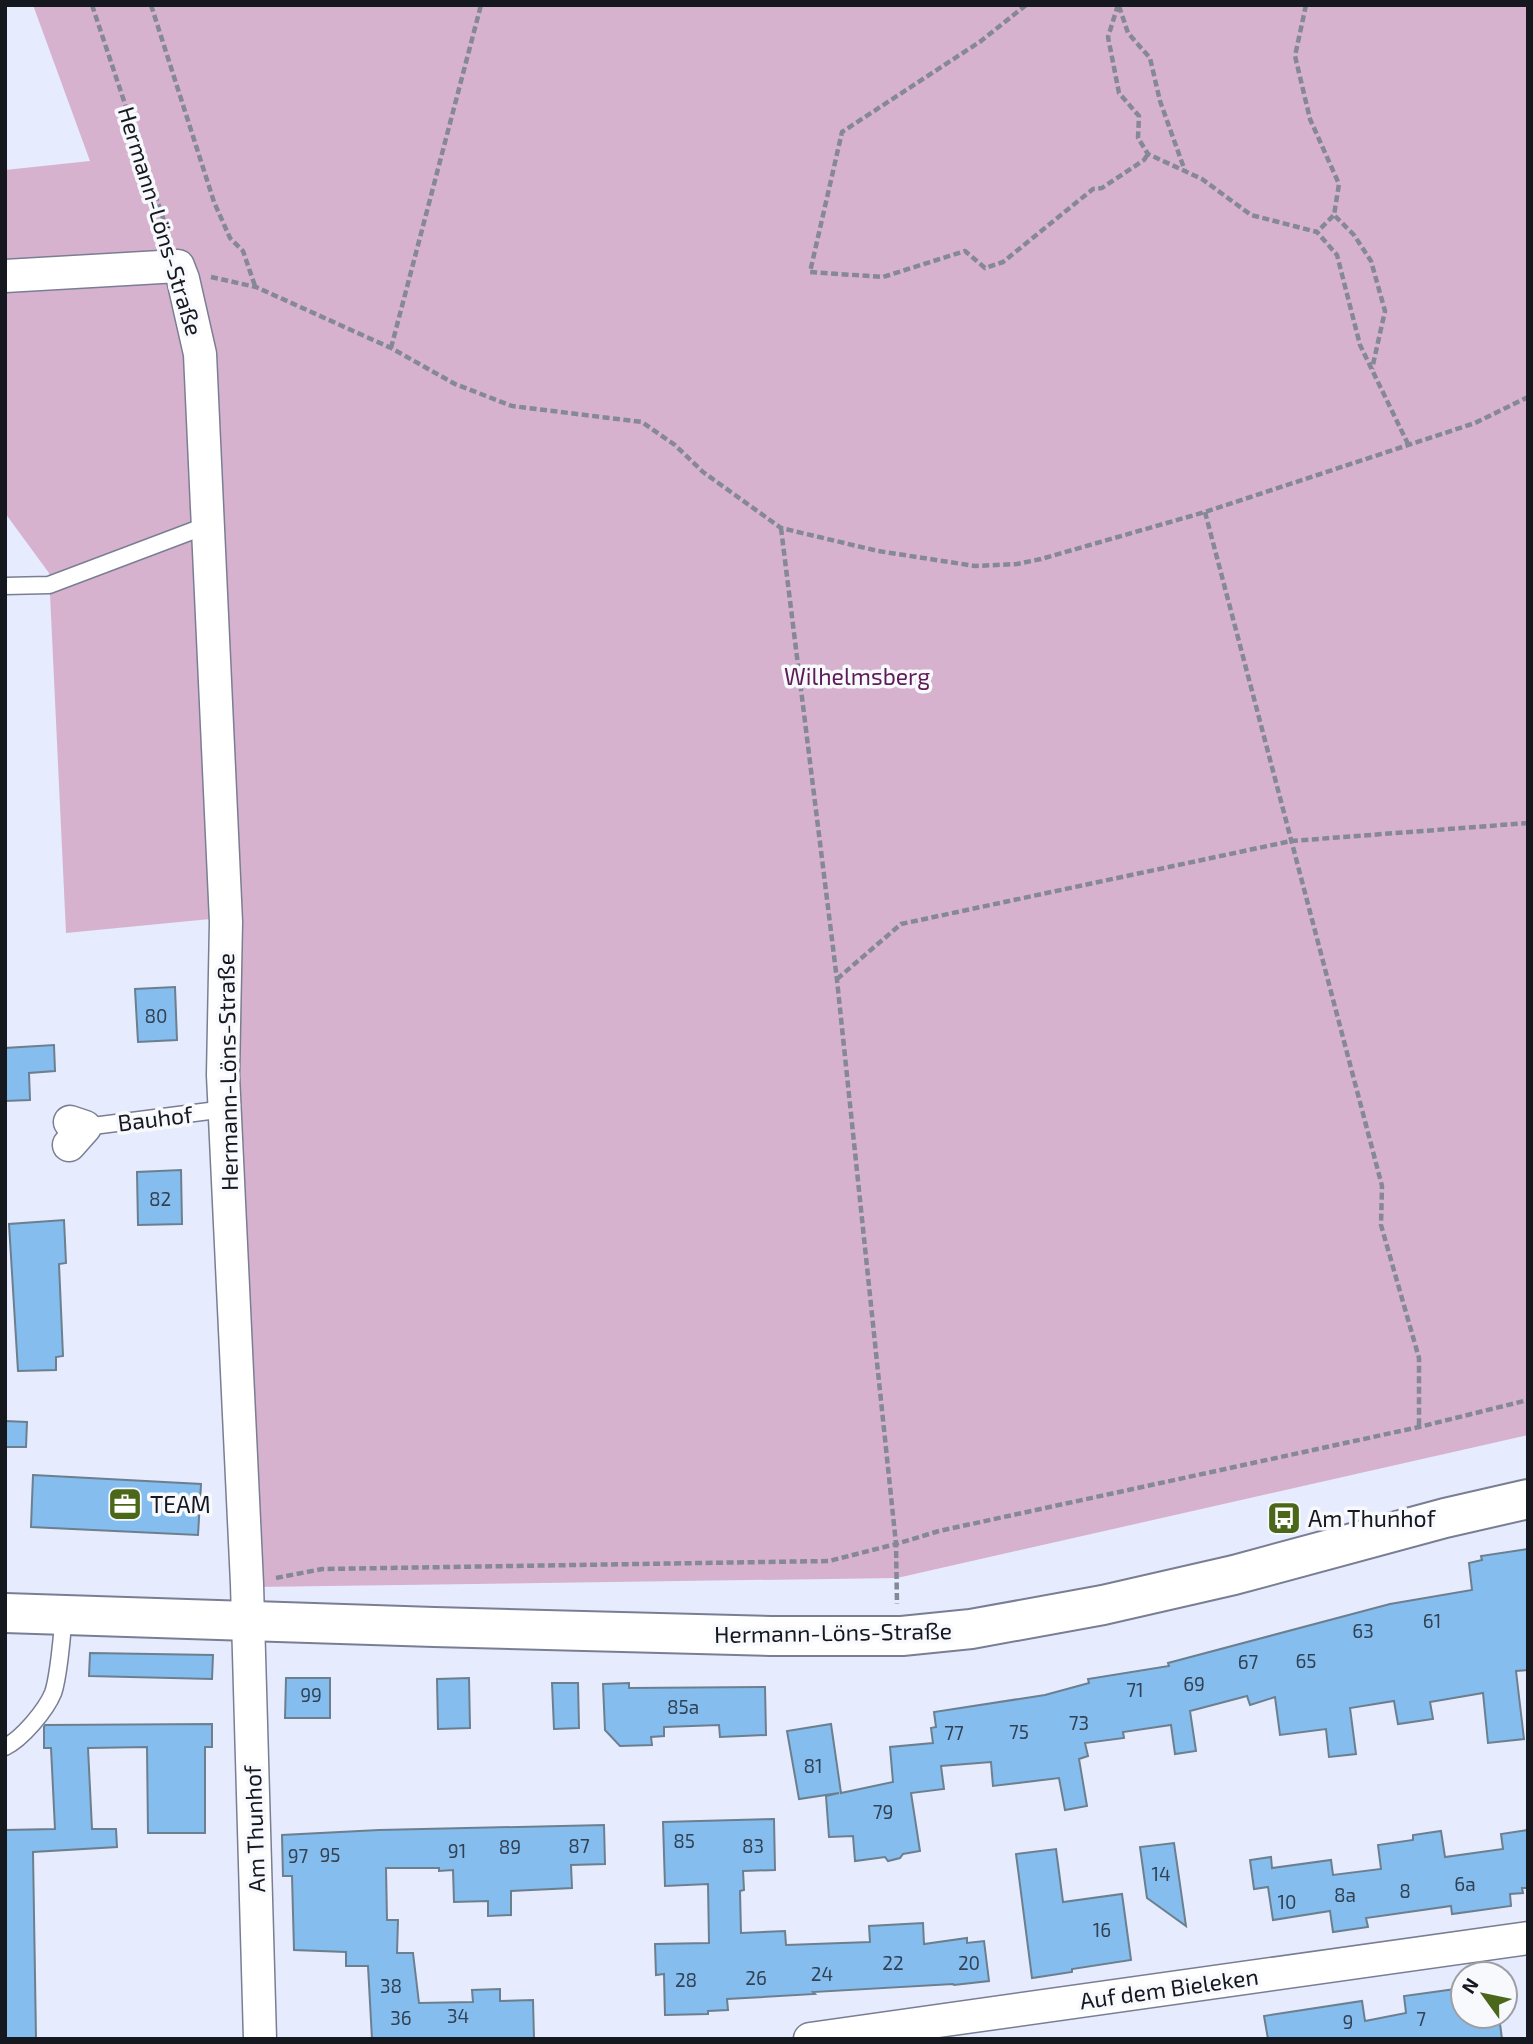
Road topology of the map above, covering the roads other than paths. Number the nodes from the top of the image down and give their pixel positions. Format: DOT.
graph roads {
  1 [pos="5,276"];
  2 [pos="208,525"];
  3 [pos="5,586"];
  4 [pos="225,1110"];
  5 [pos="75,1132"];
  6 [pos="1528,1499"];
  7 [pos="248,1602"];
  8 [pos="5,1613"];
  9 [pos="63,1616"];
  10 [pos="5,1746"];
  11 [pos="1528,1938"];
  12 [pos="260,2039"];
  13 [pos="810,2039"];
  1 -- 2 [label="street, Hermann-Löns-Straße"];
  2 -- 3 [label="lane"];
  2 -- 4 [label="street, Hermann-Löns-Straße"];
  4 -- 5 [label="lane, Bauhof"];
  4 -- 7 [label="street, Hermann-Löns-Straße"];
  6 -- 7 [label="street, Hermann-Löns-Straße"];
  7 -- 9 [label="street, Hermann-Löns-Straße"];
  7 -- 12 [label="street, Am Thunhof"];
  8 -- 9 [label="street, Hermann-Löns-Straße"];
  9 -- 10 [label="lane"];
  11 -- 13 [label="street, Auf dem Bieleken"];
}
